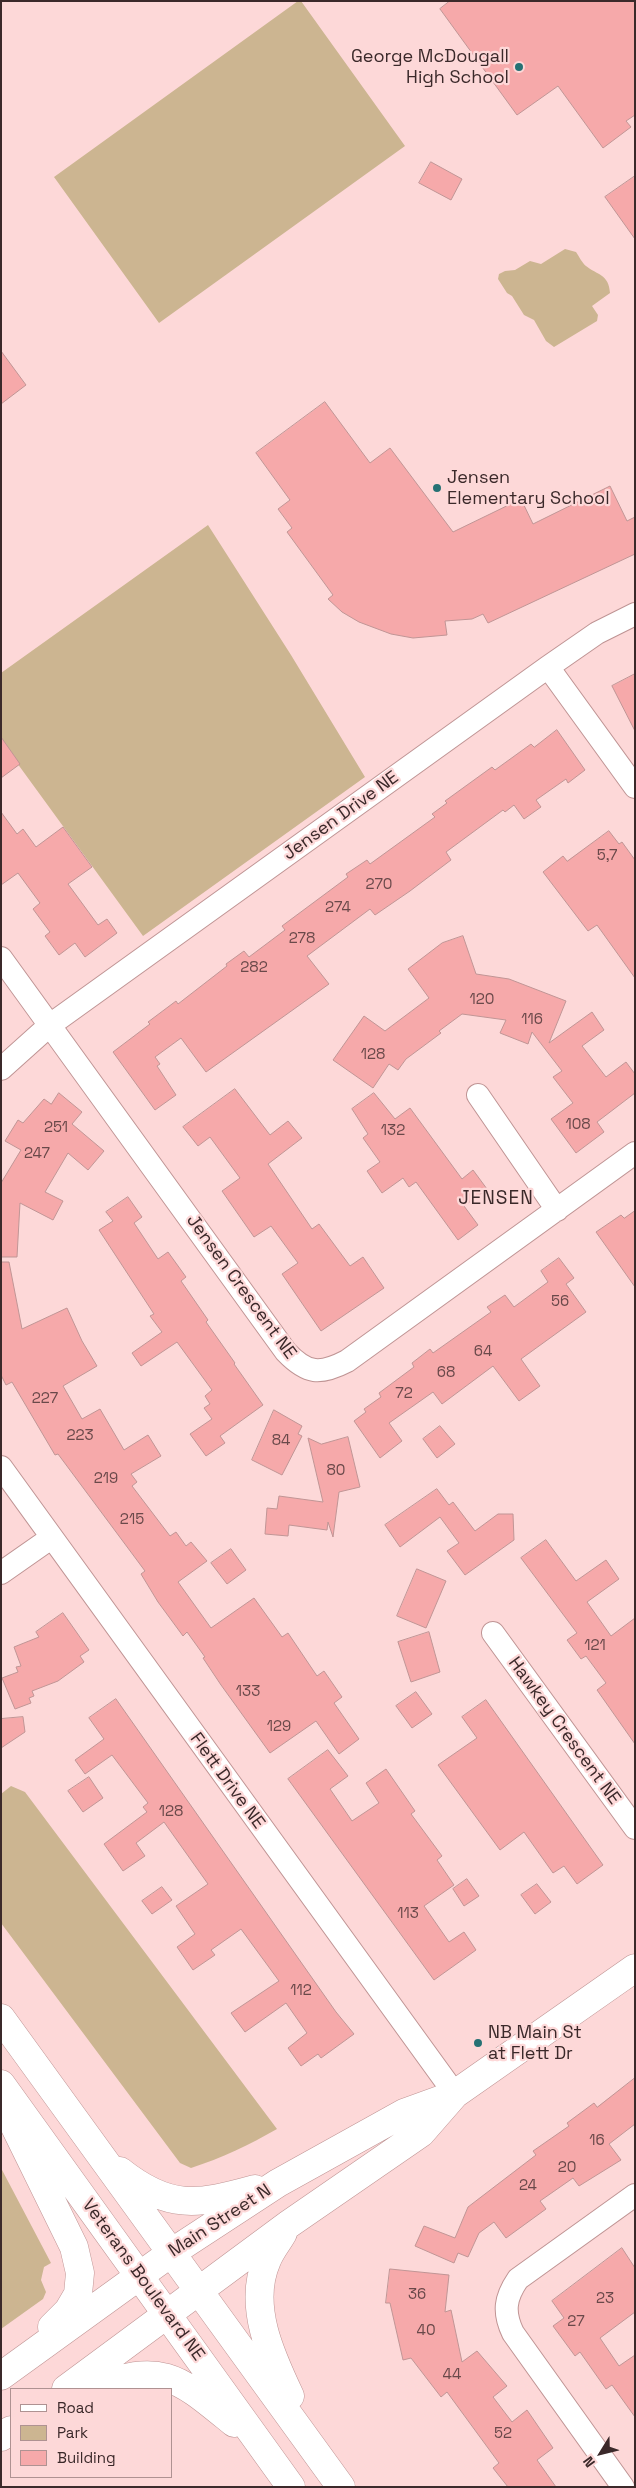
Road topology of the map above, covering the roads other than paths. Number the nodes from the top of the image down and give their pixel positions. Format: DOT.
graph roads {
  1 [pos="635,614"];
  2 [pos="548,667"];
  3 [pos="635,787"];
  4 [pos="1,958"];
  5 [pos="50,1025"];
  6 [pos="1,1069"];
  7 [pos="478,1095"];
  8 [pos="635,1153"];
  9 [pos="556,1210"];
  10 [pos="1,1467"];
  11 [pos="51,1538"];
  12 [pos="1,1573"];
  13 [pos="493,1633"];
  14 [pos="635,1828"];
  15 [pos="635,1968"];
  16 [pos="1,2018"];
  17 [pos="1,2084"];
  18 [pos="455,2094"];
  19 [pos="1,2100"];
  20 [pos="104,2159"];
  21 [pos="278,2183"];
  22 [pos="635,2195"];
  23 [pos="289,2224"];
  24 [pos="171,2253"];
  25 [pos="140,2274"];
  26 [pos="199,2291"];
  27 [pos="168,2314"];
  28 [pos="3,2375"];
  29 [pos="67,2388"];
  30 [pos="96,2388"];
  31 [pos="319,2456"];
  32 [pos="287,2482"];
  33 [pos="341,2487"];
  34 [pos="622,2487"];
  1 -- 2 [label="street, Jensen Drive NE"];
  2 -- 3 [label="street"];
  2 -- 5 [label="street, Jensen Drive NE"];
  4 -- 5 [label="street"];
  5 -- 6 [label="street"];
  5 -- 9 [label="street, Jensen Crescent NE"];
  7 -- 9 [label="street"];
  8 -- 9 [label="street, Jensen Crescent NE"];
  10 -- 11 [label="street, Flett Drive NE"];
  11 -- 12 [label="street"];
  11 -- 18 [label="street, Flett Drive NE"];
  13 -- 14 [label="street, Hawkey Crescent NE"];
  15 -- 18 [label="main road, Main Street N"];
  16 -- 20 [label="main road"];
  17 -- 25 [label="main road, Veterans Boulevard NE"];
  18 -- 21 [label="main road, Main Street N"];
  18 -- 23 [label="main road, Main Street N"];
  19 -- 28 [label="main road"];
  20 -- 21 [label="main road"];
  20 -- 24 [label="main road"];
  21 -- 24 [label="main road, Main Street N"];
  22 -- 34 [label="street"];
  23 -- 26 [label="main road, Main Street N"];
  23 -- 31 [label="main road"];
  24 -- 25 [label="main road, Main Street N"];
  24 -- 26 [label="main road"];
  25 -- 27 [label="main road, Veterans Boulevard NE"];
  25 -- 28 [label="main road, Main Street N"];
  26 -- 27 [label="main road, Main Street N"];
  26 -- 31 [label="main road"];
  27 -- 29 [label="main road, Main Street N"];
  27 -- 32 [label="main road, Veterans Boulevard NE"];
  30 -- 32 [label="main road"];
  31 -- 33 [label="main road"];
}
